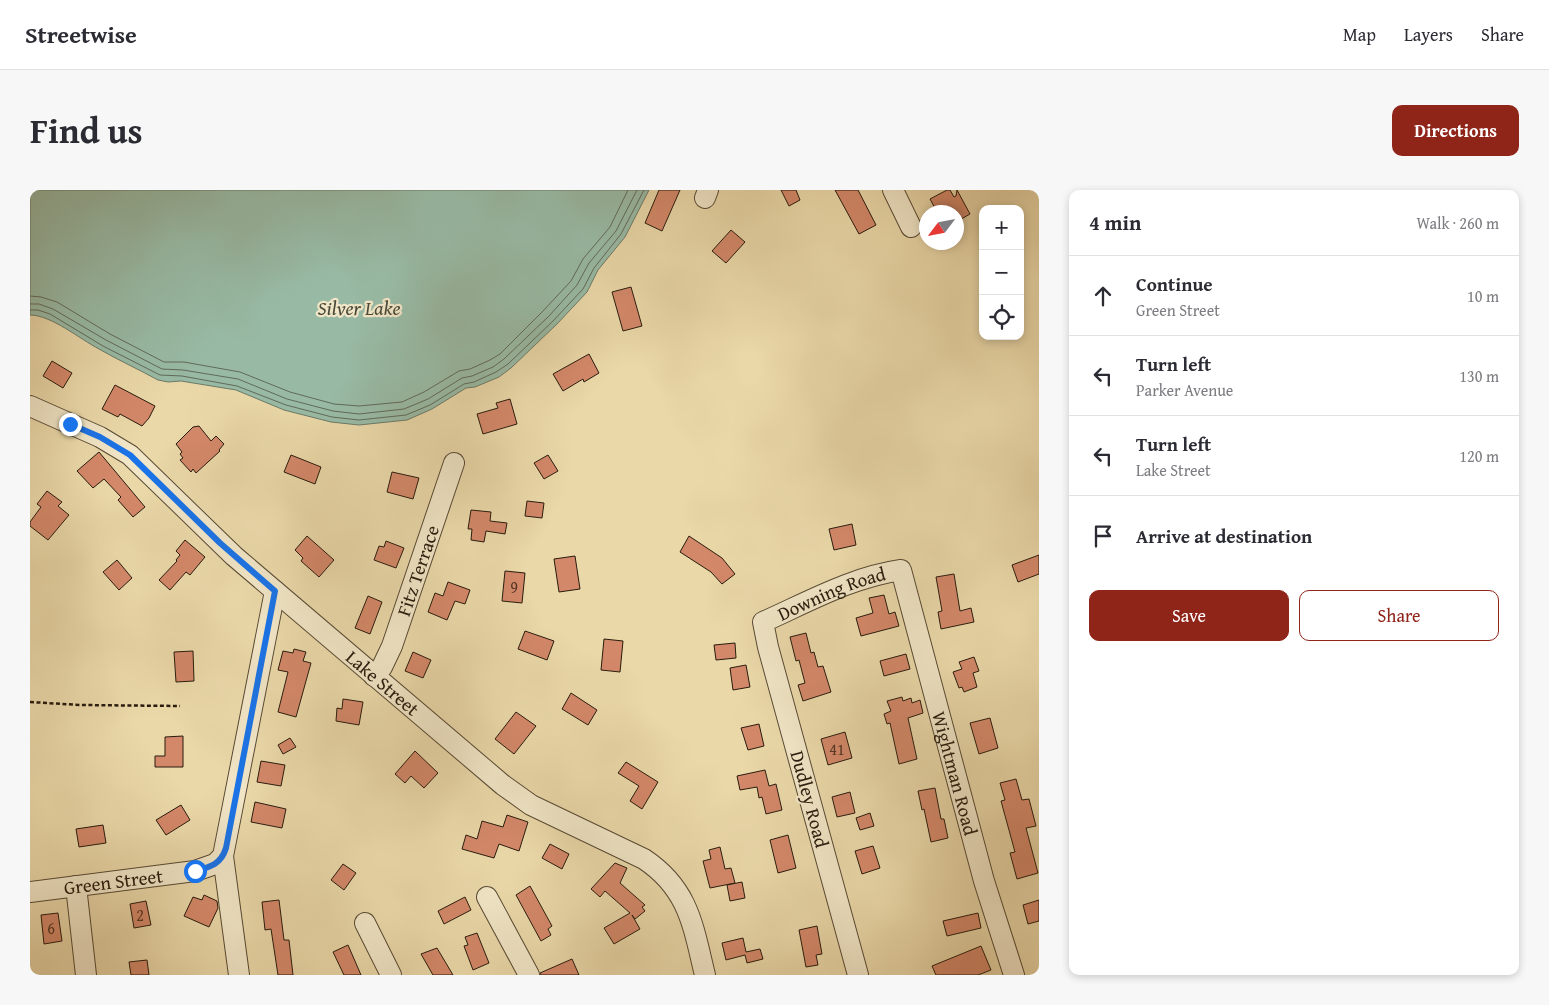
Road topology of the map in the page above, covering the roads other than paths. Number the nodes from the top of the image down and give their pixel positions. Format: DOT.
graph roads {
  1 [pos="893,190"];
  2 [pos="911,227"];
  3 [pos="30,406"];
  4 [pos="454,463"];
  5 [pos="901,570"];
  6 [pos="275,591"];
  7 [pos="763,622"];
  8 [pos="374,676"];
  9 [pos="223,856"];
  10 [pos="76,886"];
  11 [pos="30,892"];
  12 [pos="487,897"];
  13 [pos="365,924"];
  14 [pos="86,975"];
  15 [pos="239,975"];
  16 [pos="391,975"];
  17 [pos="529,975"];
  18 [pos="705,975"];
  19 [pos="858,975"];
  20 [pos="1014,975"];
  1 -- 2 [label="street"];
  3 -- 6 [label="street, Lake Street"];
  4 -- 8 [label="street, Fitz Terrace"];
  5 -- 7 [label="street, Downing Road"];
  5 -- 20 [label="street, Wightman Road"];
  6 -- 8 [label="street, Lake Street"];
  6 -- 9 [label="street"];
  7 -- 19 [label="street, Dudley Road"];
  8 -- 18 [label="street, Lake Street"];
  9 -- 10 [label="street, Green Street"];
  9 -- 15 [label="street"];
  10 -- 11 [label="street, Green Street"];
  10 -- 14 [label="street"];
  12 -- 17 [label="street"];
  13 -- 16 [label="street"];
}
